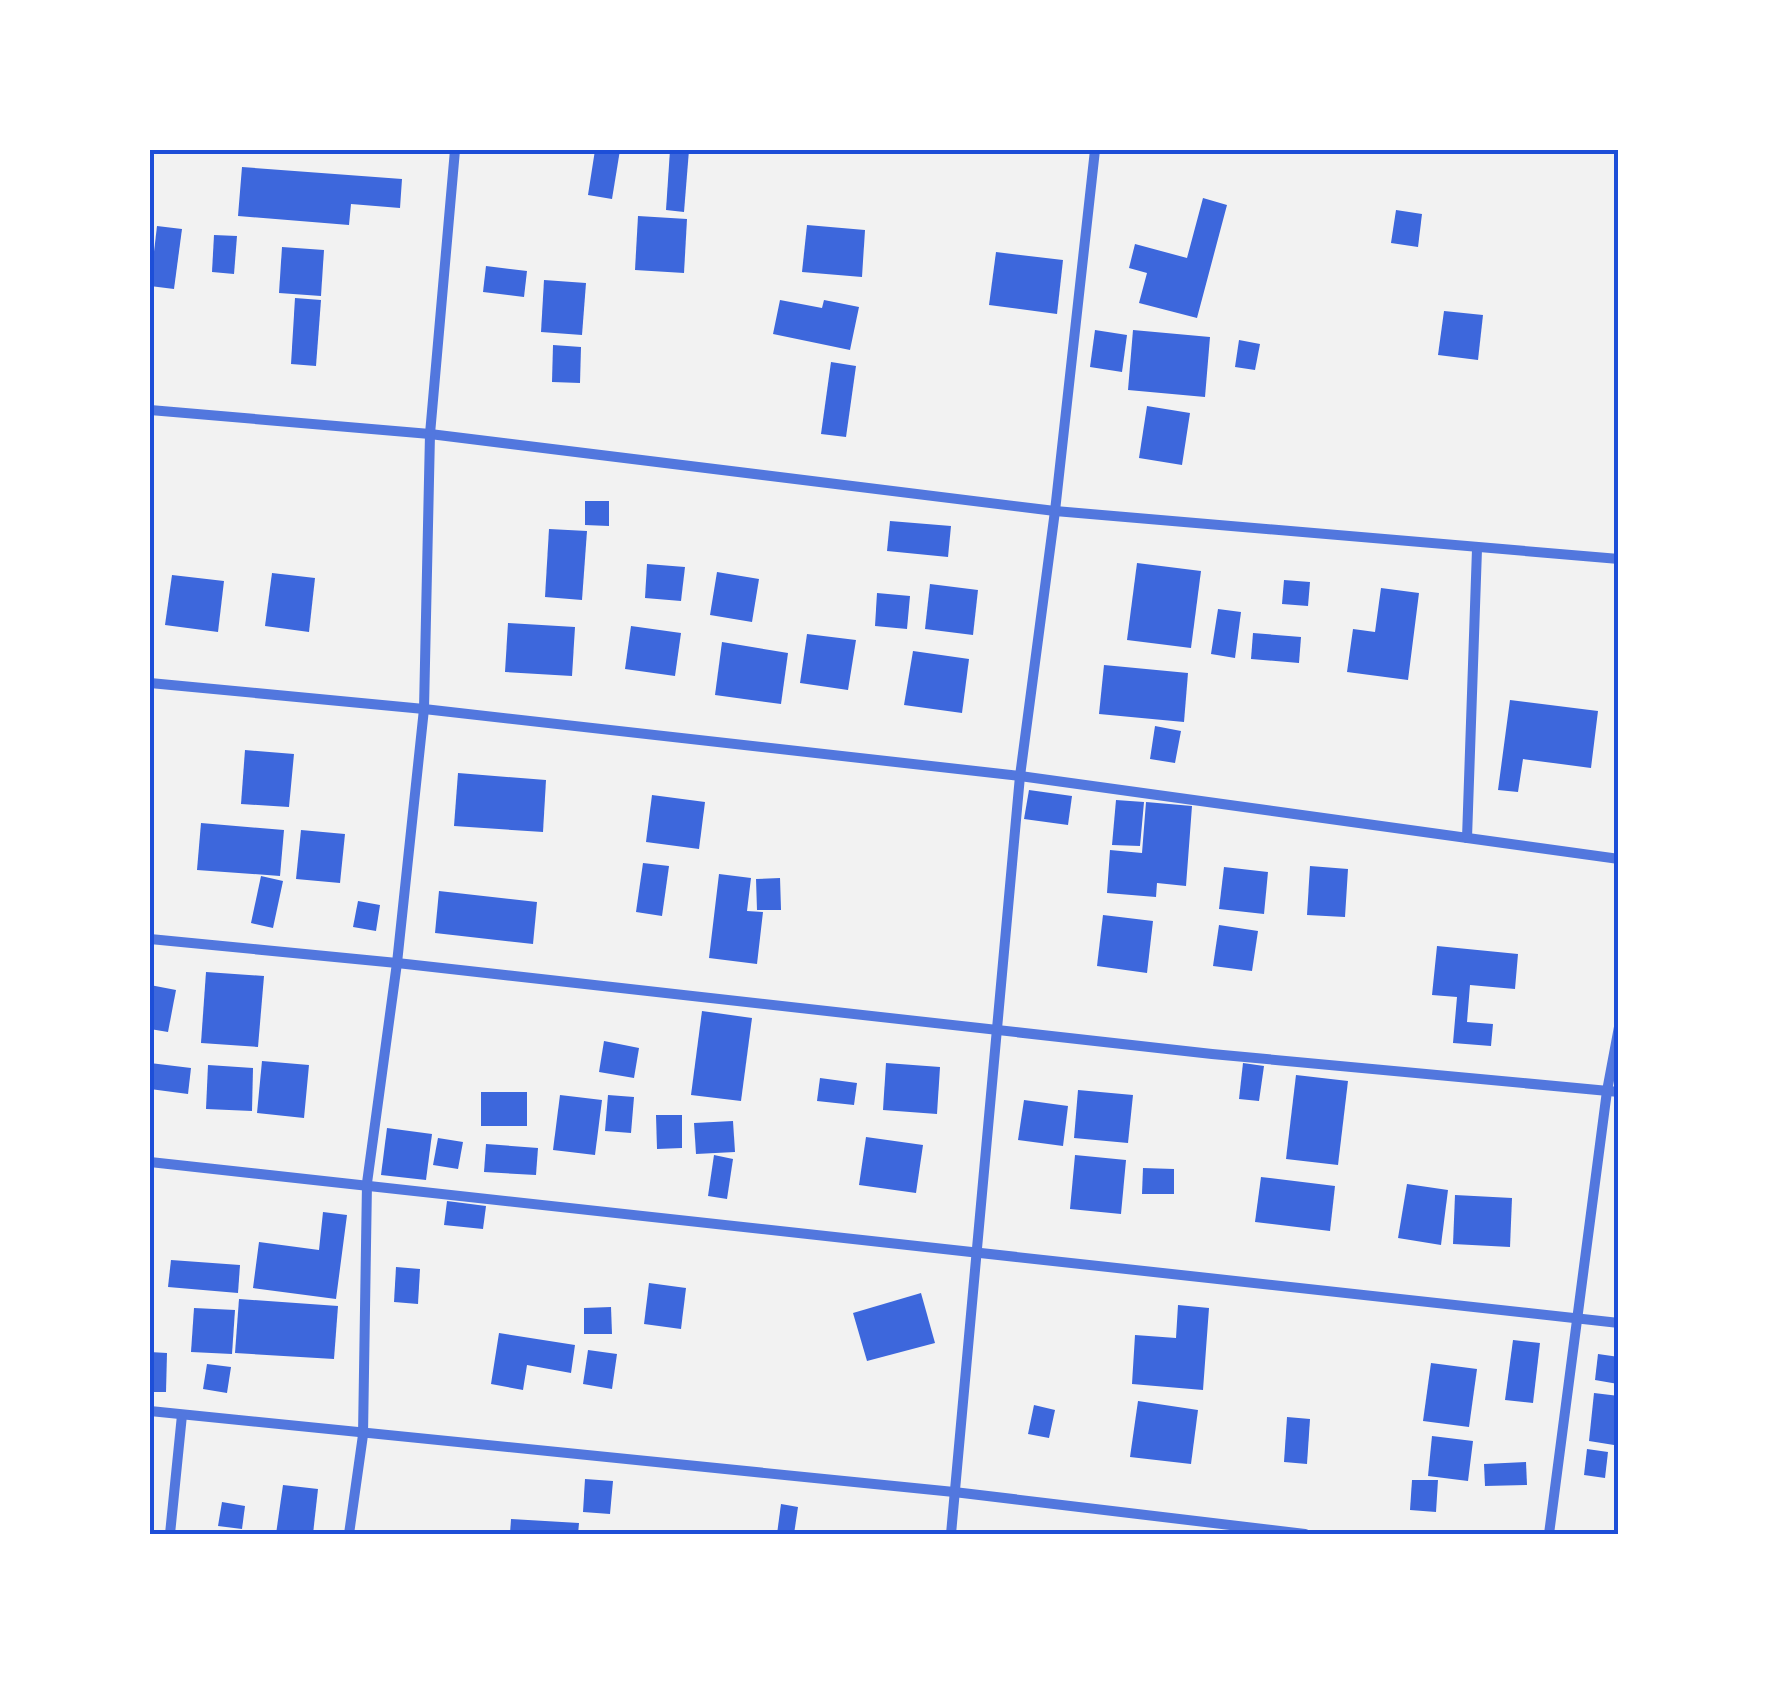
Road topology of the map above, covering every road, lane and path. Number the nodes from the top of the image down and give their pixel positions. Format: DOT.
graph roads {
  1 [pos="455,150"];
  2 [pos="1094,150"];
  3 [pos="150,410"];
  4 [pos="430,434"];
  5 [pos="1056,511"];
  6 [pos="1477,549"];
  7 [pos="1619,559"];
  8 [pos="150,683"];
  9 [pos="424,709"];
  10 [pos="1020,776"];
  11 [pos="1466,838"];
  12 [pos="1619,859"];
  13 [pos="150,939"];
  14 [pos="397,963"];
  15 [pos="1619,1026"];
  16 [pos="998,1031"];
  17 [pos="1613,1091"];
  18 [pos="150,1162"];
  19 [pos="368,1183"];
  20 [pos="976,1251"];
  21 [pos="1580,1318"];
  22 [pos="1619,1323"];
  23 [pos="150,1411"];
  24 [pos="182,1415"];
  25 [pos="362,1435"];
  26 [pos="954,1492"];
  27 [pos="170,1534"];
  28 [pos="350,1534"];
  29 [pos="951,1534"];
  30 [pos="1305,1534"];
  31 [pos="1549,1534"];
  1 -- 4 [label="street"];
  2 -- 5 [label="street"];
  3 -- 4 [label="street"];
  4 -- 5 [label="street"];
  4 -- 9 [label="street"];
  5 -- 6 [label="street"];
  5 -- 10 [label="street"];
  6 -- 7 [label="street"];
  6 -- 11 [label="street"];
  8 -- 9 [label="street"];
  9 -- 10 [label="street"];
  9 -- 14 [label="street"];
  10 -- 11 [label="street"];
  10 -- 16 [label="street"];
  11 -- 12 [label="street"];
  13 -- 14 [label="street"];
  14 -- 16 [label="street"];
  14 -- 19 [label="street"];
  15 -- 17 [label="street"];
  16 -- 17 [label="street"];
  16 -- 20 [label="street"];
  17 -- 21 [label="street"];
  18 -- 19 [label="street"];
  19 -- 20 [label="street"];
  19 -- 25 [label="street"];
  20 -- 21 [label="street"];
  20 -- 26 [label="street"];
  21 -- 22 [label="street"];
  21 -- 31 [label="street"];
  23 -- 24 [label="street"];
  24 -- 25 [label="street"];
  24 -- 27 [label="street"];
  25 -- 26 [label="street"];
  25 -- 28 [label="street"];
  26 -- 29 [label="street"];
  26 -- 30 [label="street"];
}
